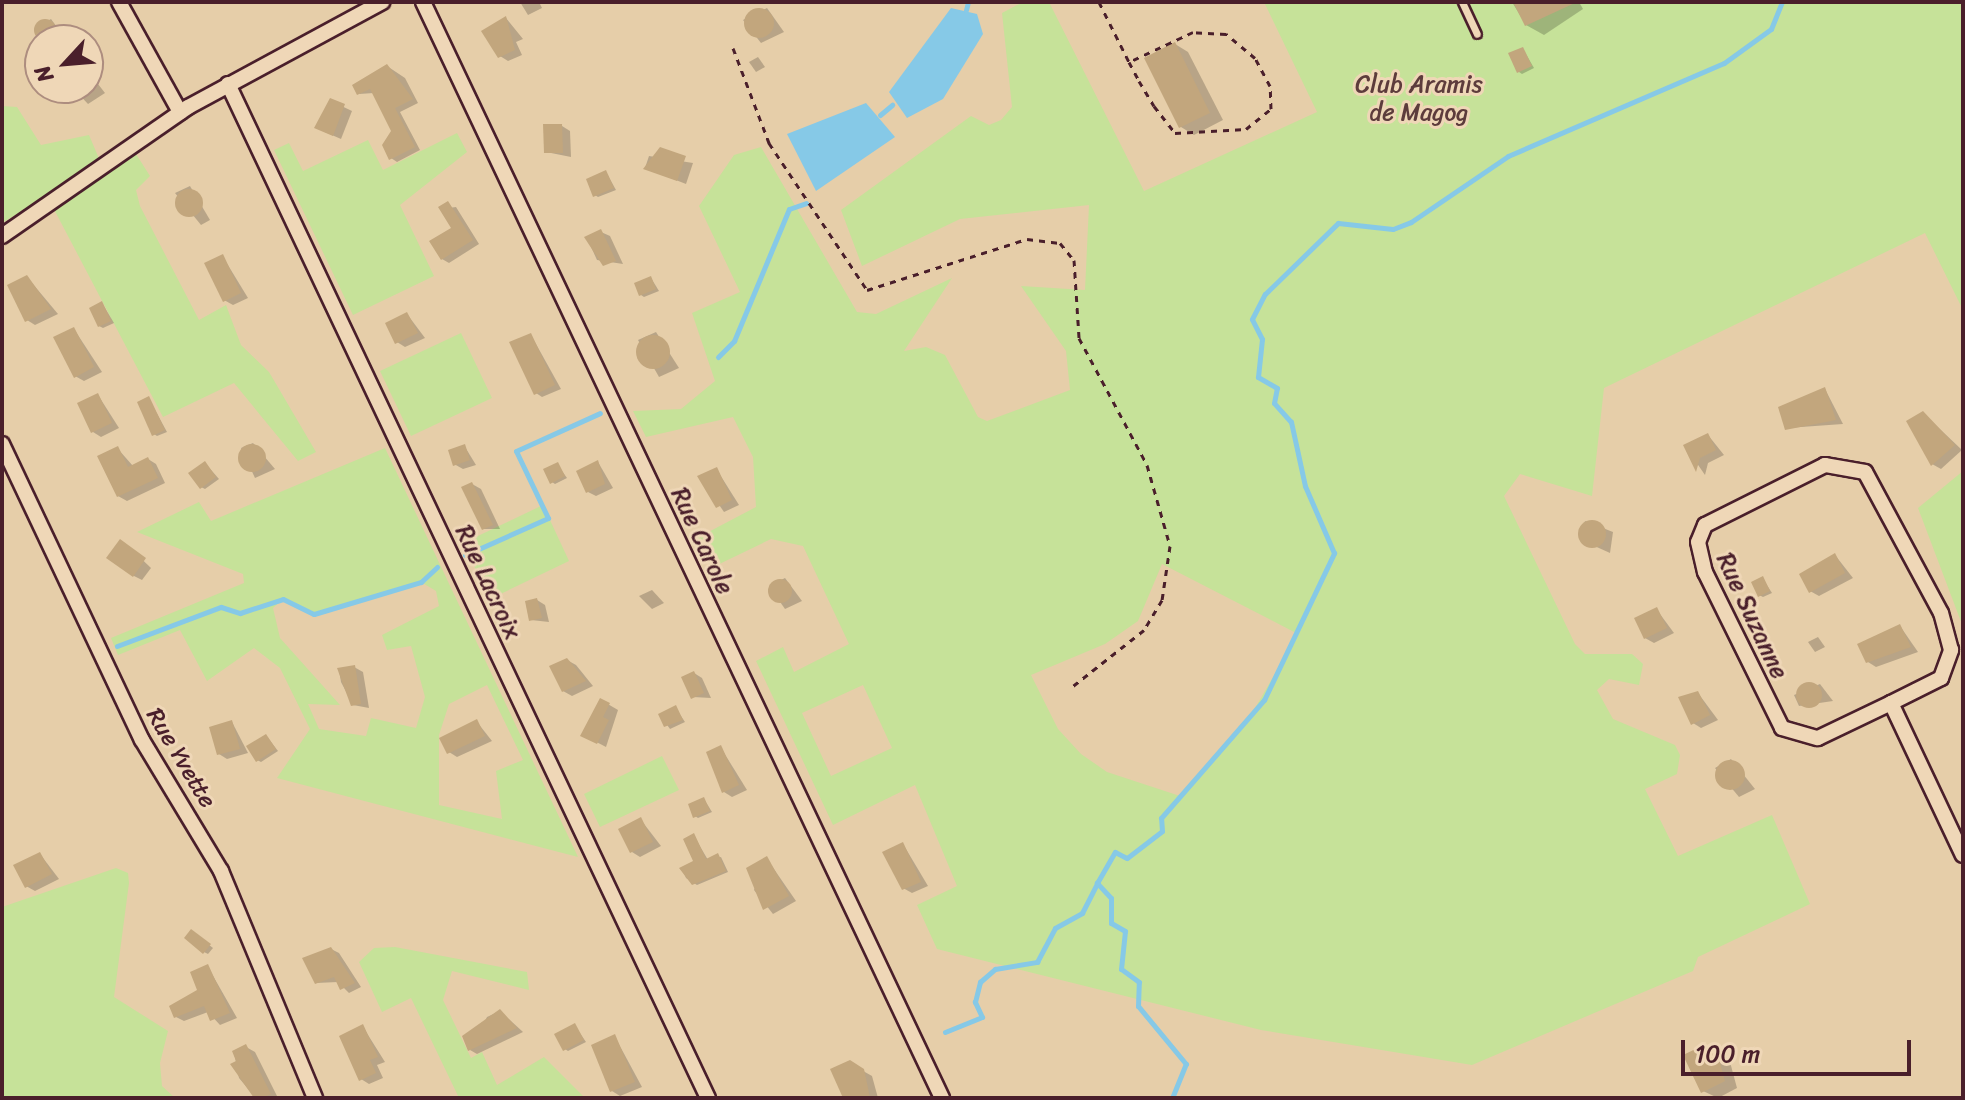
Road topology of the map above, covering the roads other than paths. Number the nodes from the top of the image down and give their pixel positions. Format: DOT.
graph roads {
  1 [pos="119,2"];
  2 [pos="382,2"];
  3 [pos="423,2"];
  4 [pos="1462,2"];
  5 [pos="1477,34"];
  6 [pos="228,84"];
  7 [pos="180,112"];
  8 [pos="2,236"];
  9 [pos="2,444"];
  10 [pos="1891,703"];
  11 [pos="1963,855"];
  12 [pos="315,1098"];
  13 [pos="708,1098"];
  14 [pos="942,1098"];
  1 -- 7 [label="street"];
  2 -- 6 [label="street"];
  3 -- 14 [label="street, Rue Carole"];
  4 -- 5 [label="lane"];
  6 -- 7 [label="street"];
  6 -- 13 [label="street, Rue Lacroix"];
  7 -- 8 [label="street"];
  9 -- 12 [label="street, Rue Yvette"];
  10 -- 10 [label="street, Rue Suzanne"];
  10 -- 11 [label="street"];
}
